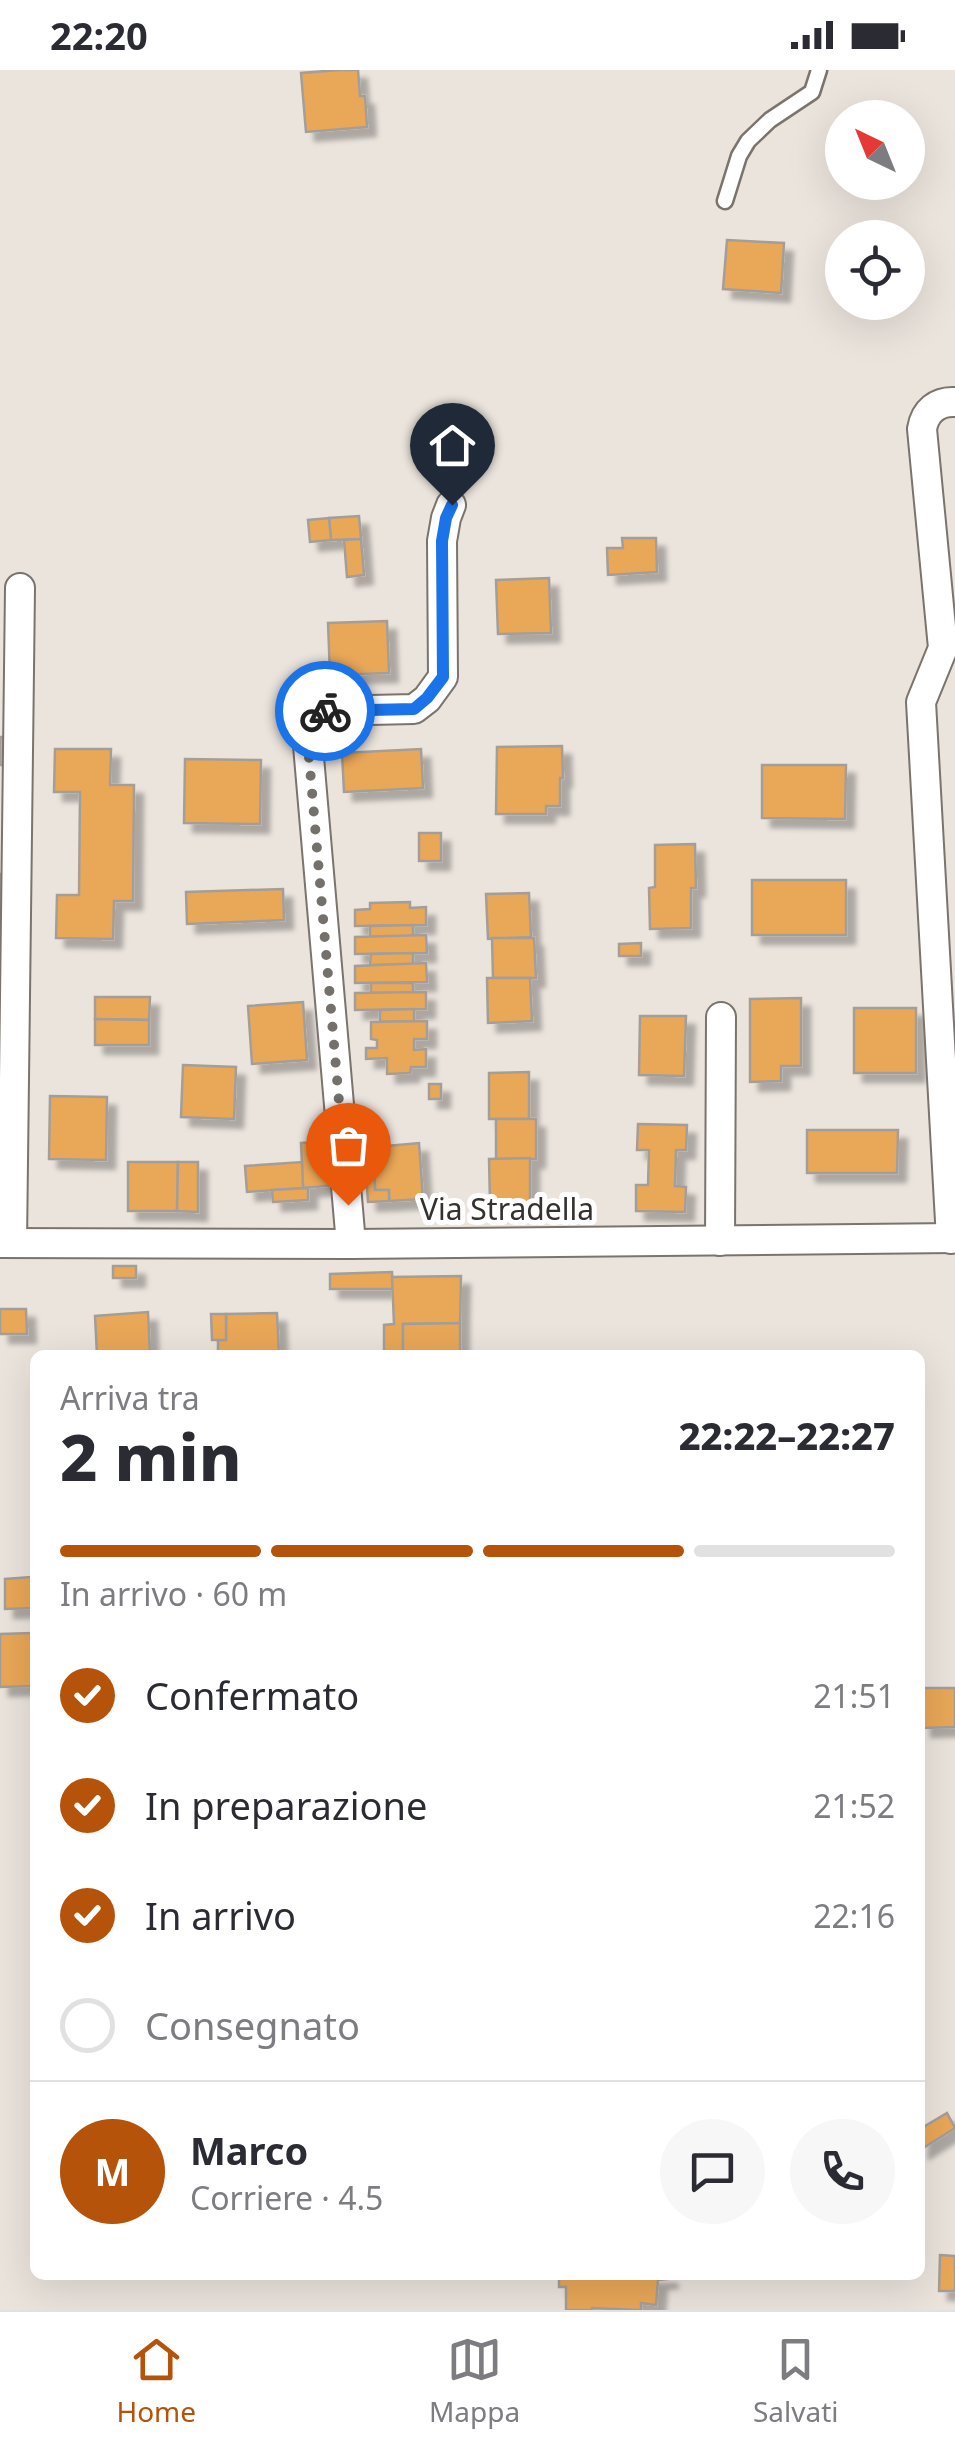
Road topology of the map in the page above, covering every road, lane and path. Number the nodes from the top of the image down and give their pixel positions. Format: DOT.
graph roads {
  1 [pos="819,70"];
  2 [pos="725,201"];
  3 [pos="955,402"];
  4 [pos="452,505"];
  5 [pos="20,588"];
  6 [pos="722,1017"];
  7 [pos="953,1238"];
  8 [pos="720,1241"];
  9 [pos="6,1242"];
  10 [pos="352,1244"];
  1 -- 2 [label="lane"];
  3 -- 7 [label="street"];
  4 -- 10 [label="street"];
  5 -- 9 [label="street"];
  6 -- 8 [label="street"];
  7 -- 8 [label="street, Via Stradella"];
  8 -- 10 [label="street, Via Stradella"];
  9 -- 10 [label="street, Via Stradella"];
}
